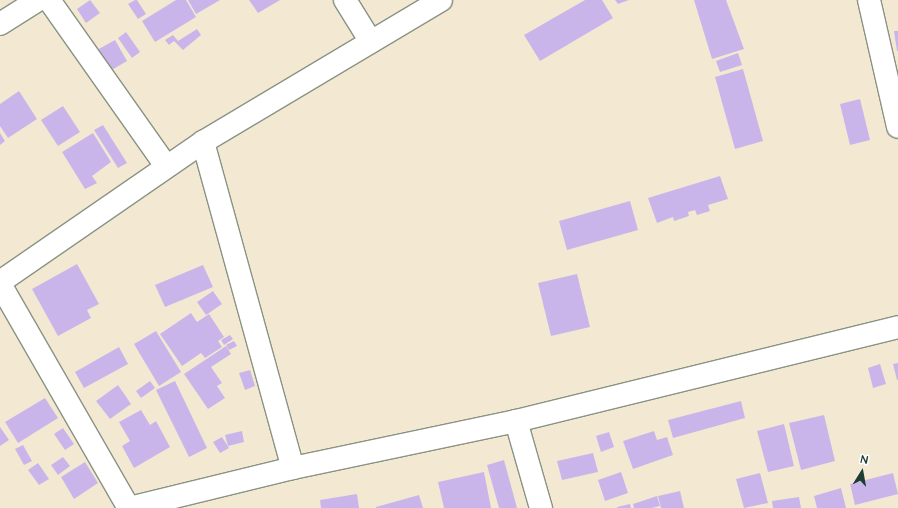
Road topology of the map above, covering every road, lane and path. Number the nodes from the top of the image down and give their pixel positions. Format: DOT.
graph roads {
  1 [pos="38,0"];
  2 [pos="49,0"];
  3 [pos="346,0"];
  4 [pos="441,0"];
  5 [pos="869,0"];
  6 [pos="0,24"];
  7 [pos="371,42"];
  8 [pos="898,127"];
  9 [pos="203,142"];
  10 [pos="166,166"];
  11 [pos="0,283"];
  12 [pos="898,327"];
  13 [pos="516,421"];
  14 [pos="293,468"];
  15 [pos="129,508"];
  16 [pos="541,508"];
  1 -- 6 [label="street"];
  2 -- 10 [label="street"];
  3 -- 7 [label="street"];
  4 -- 7 [label="street"];
  5 -- 8 [label="street"];
  7 -- 9 [label="street"];
  9 -- 10 [label="street"];
  9 -- 14 [label="street"];
  10 -- 11 [label="street"];
  11 -- 15 [label="street"];
  12 -- 13 [label="street"];
  13 -- 14 [label="street"];
  13 -- 16 [label="street"];
  14 -- 15 [label="street"];
}
